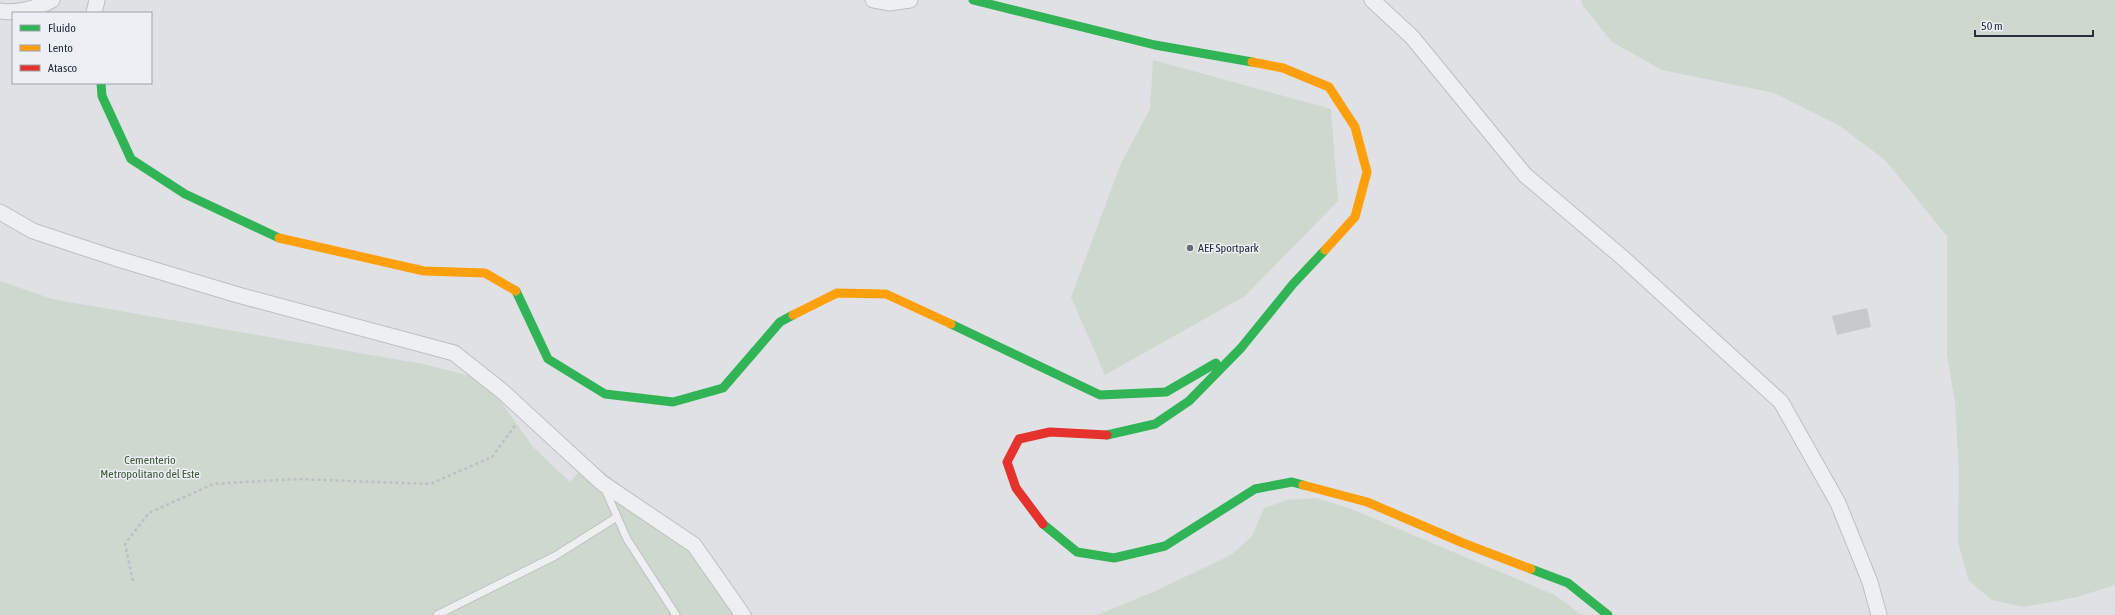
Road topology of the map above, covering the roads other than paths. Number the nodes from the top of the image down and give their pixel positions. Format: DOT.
graph roads {
  1 [pos="52,0"];
  2 [pos="97,0"];
  3 [pos="873,0"];
  4 [pos="910,0"];
  5 [pos="973,0"];
  6 [pos="1372,0"];
  7 [pos="0,11"];
  8 [pos="94,12"];
  9 [pos="101,84"];
  10 [pos="0,212"];
  11 [pos="1241,348"];
  12 [pos="602,483"];
  13 [pos="617,517"];
  14 [pos="437,615"];
  15 [pos="676,615"];
  16 [pos="743,615"];
  17 [pos="1608,615"];
  18 [pos="1879,615"];
  1 -- 7 [label="street"];
  2 -- 8 [label="street"];
  3 -- 4 [label="street"];
  5 -- 11 [label="street"];
  6 -- 18 [label="street"];
  9 -- 11 [label="street"];
  10 -- 12 [label="street"];
  11 -- 17 [label="street"];
  12 -- 13 [label="lane"];
  12 -- 16 [label="street"];
  13 -- 14 [label="lane"];
  13 -- 15 [label="lane"];
}
